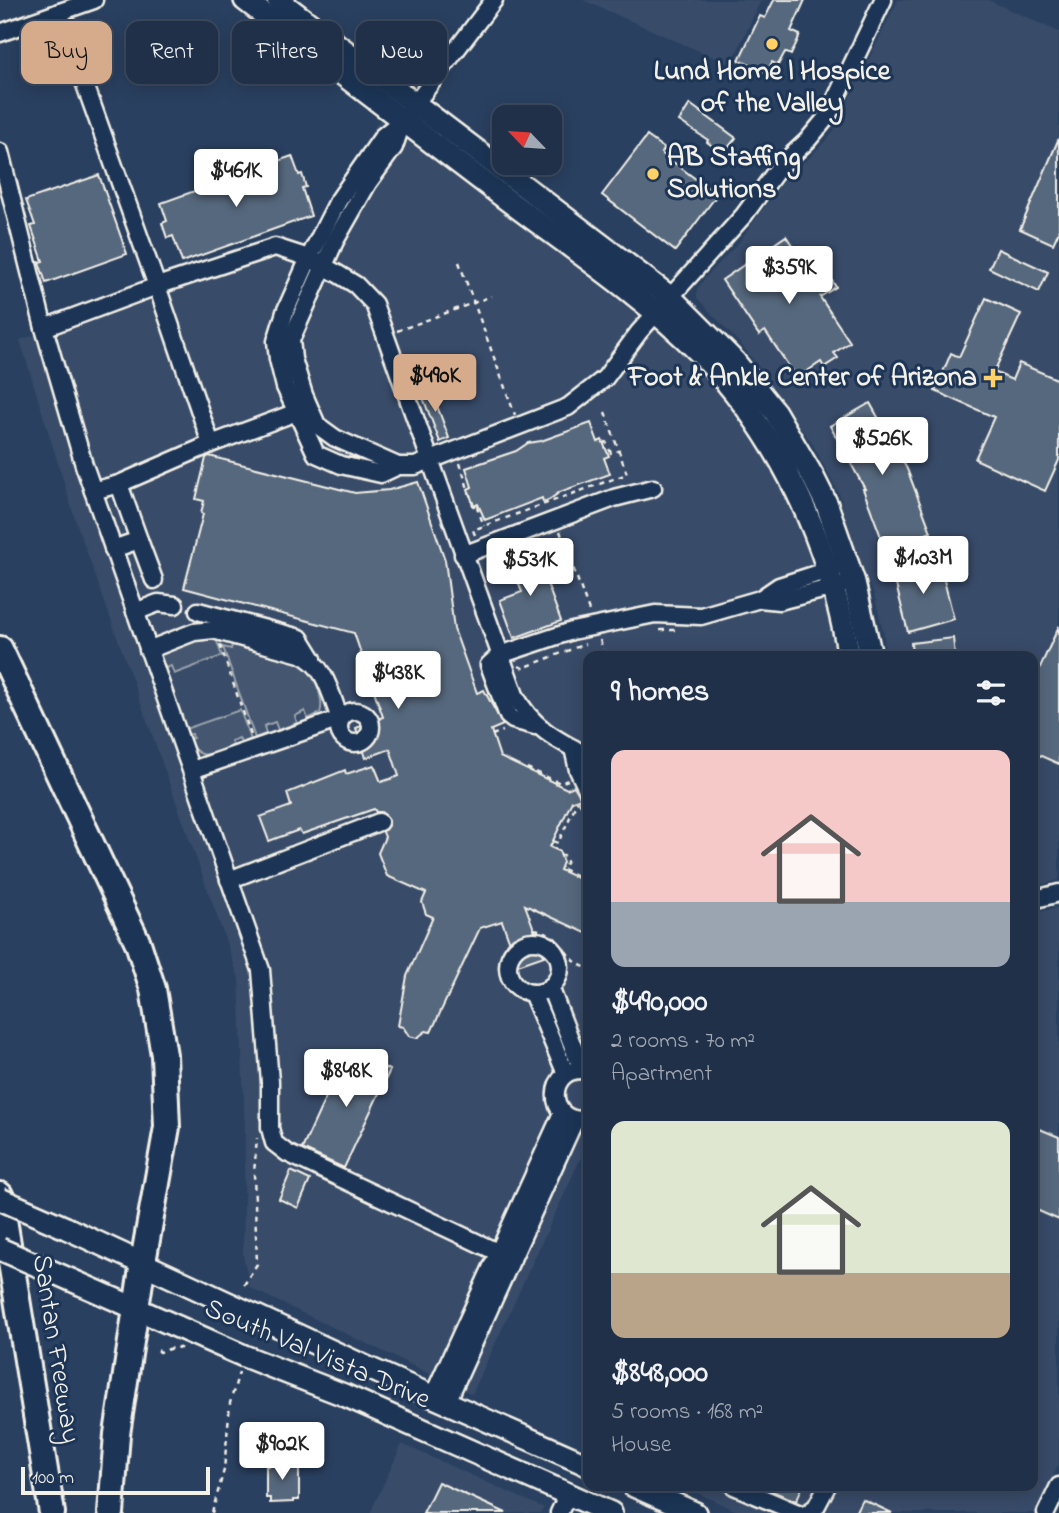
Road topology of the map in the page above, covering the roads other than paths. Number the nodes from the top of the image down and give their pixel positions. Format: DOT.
graph roads {
  1 [pos="93,0"];
  2 [pos="245,0"];
  3 [pos="278,0"];
  4 [pos="494,0"];
  5 [pos="883,0"];
  6 [pos="59,12"];
  7 [pos="0,33"];
  8 [pos="409,112"];
  9 [pos="0,152"];
  10 [pos="316,262"];
  11 [pos="157,286"];
  12 [pos="663,305"];
  13 [pos="44,328"];
  14 [pos="302,410"];
  15 [pos="211,444"];
  16 [pos="430,462"];
  17 [pos="397,466"];
  18 [pos="120,484"];
  19 [pos="653,488"];
  20 [pos="93,491"];
  21 [pos="139,540"];
  22 [pos="461,548"];
  23 [pos="113,549"];
  24 [pos="842,575"];
  25 [pos="154,580"];
  26 [pos="175,605"];
  27 [pos="198,611"];
  28 [pos="135,612"];
  29 [pos="0,649"];
  30 [pos="148,650"];
  31 [pos="849,651"];
  32 [pos="868,651"];
  33 [pos="313,659"];
  34 [pos="503,662"];
  35 [pos="573,748"];
  36 [pos="583,753"];
  37 [pos="192,770"];
  38 [pos="581,797"];
  39 [pos="379,822"];
  40 [pos="229,880"];
  41 [pos="1059,893"];
  42 [pos="1038,898"];
  43 [pos="550,987"];
  44 [pos="532,993"];
  45 [pos="583,1065"];
  46 [pos="583,1070"];
  47 [pos="566,1074"];
  48 [pos="575,1117"];
  49 [pos="0,1197"];
  50 [pos="0,1249"];
  51 [pos="506,1256"];
  52 [pos="143,1262"];
  53 [pos="137,1308"];
  54 [pos="440,1399"];
  55 [pos="583,1458"];
  56 [pos="583,1475"];
  57 [pos="1059,1486"];
  58 [pos="645,1491"];
  59 [pos="746,1491"];
  60 [pos="815,1491"];
  61 [pos="824,1491"];
  62 [pos="578,1502"];
  63 [pos="52,1513"];
  64 [pos="111,1513"];
  65 [pos="611,1513"];
  66 [pos="695,1513"];
  67 [pos="798,1513"];
  68 [pos="806,1513"];
  69 [pos="1046,1513"];
  1 -- 6 [label="street"];
  2 -- 8 [label="main road"];
  3 -- 8 [label="main road"];
  4 -- 8 [label="street"];
  5 -- 12 [label="street"];
  6 -- 7 [label="street"];
  6 -- 11 [label="street"];
  8 -- 10 [label="street"];
  8 -- 12 [label="main road"];
  9 -- 13 [label="street"];
  10 -- 11 [label="street"];
  10 -- 14 [label="street"];
  10 -- 16 [label="street"];
  11 -- 13 [label="street"];
  11 -- 15 [label="street"];
  12 -- 16 [label="street"];
  12 -- 24 [label="main road"];
  13 -- 20 [label="street"];
  14 -- 15 [label="street"];
  14 -- 17 [label="street"];
  14 -- 17 [label="street"];
  15 -- 18 [label="street"];
  16 -- 17 [label="street"];
  16 -- 22 [label="street"];
  18 -- 20 [label="street"];
  18 -- 21 [label="street"];
  19 -- 22 [label="street"];
  20 -- 23 [label="street"];
  21 -- 23 [label="street"];
  21 -- 25 [label="street"];
  22 -- 34 [label="street"];
  23 -- 28 [label="street"];
  24 -- 31 [label="main road"];
  24 -- 32 [label="main road"];
  24 -- 34 [label="street"];
  26 -- 28 [label="street"];
  27 -- 33 [label="street"];
  28 -- 30 [label="street"];
  29 -- 52 [label="highway"];
  30 -- 33 [label="street"];
  30 -- 37 [label="street"];
  33 -- 37 [label="street"];
  34 -- 35 [label="street"];
  35 -- 36 [label="street"];
  35 -- 38 [label="street"];
  37 -- 40 [label="street"];
  39 -- 40 [label="street"];
  40 -- 51 [label="street"];
  41 -- 42 [label="street"];
  43 -- 44 [label="street"];
  43 -- 44 [label="street"];
  43 -- 45 [label="street"];
  44 -- 47 [label="street"];
  46 -- 47 [label="street"];
  47 -- 48 [label="street"];
  48 -- 51 [label="street"];
  49 -- 52 [label="main road, South Val Vista Drive, bridge"];
  49 -- 63 [label="highway, Santan Freeway"];
  50 -- 53 [label="main road, South Val Vista Drive, bridge"];
  51 -- 54 [label="street"];
  52 -- 53 [label="highway"];
  52 -- 54 [label="main road, South Val Vista Drive"];
  53 -- 62 [label="main road, South Val Vista Drive"];
  53 -- 64 [label="highway"];
  54 -- 55 [label="main road, South Val Vista Drive"];
  56 -- 62 [label="main road"];
  57 -- 69 [label="street"];
  58 -- 66 [label="main road"];
  59 -- 67 [label="street"];
  60 -- 68 [label="street"];
  61 -- 68 [label="street"];
  62 -- 65 [label="main road, South Val Vista Drive"];
}
